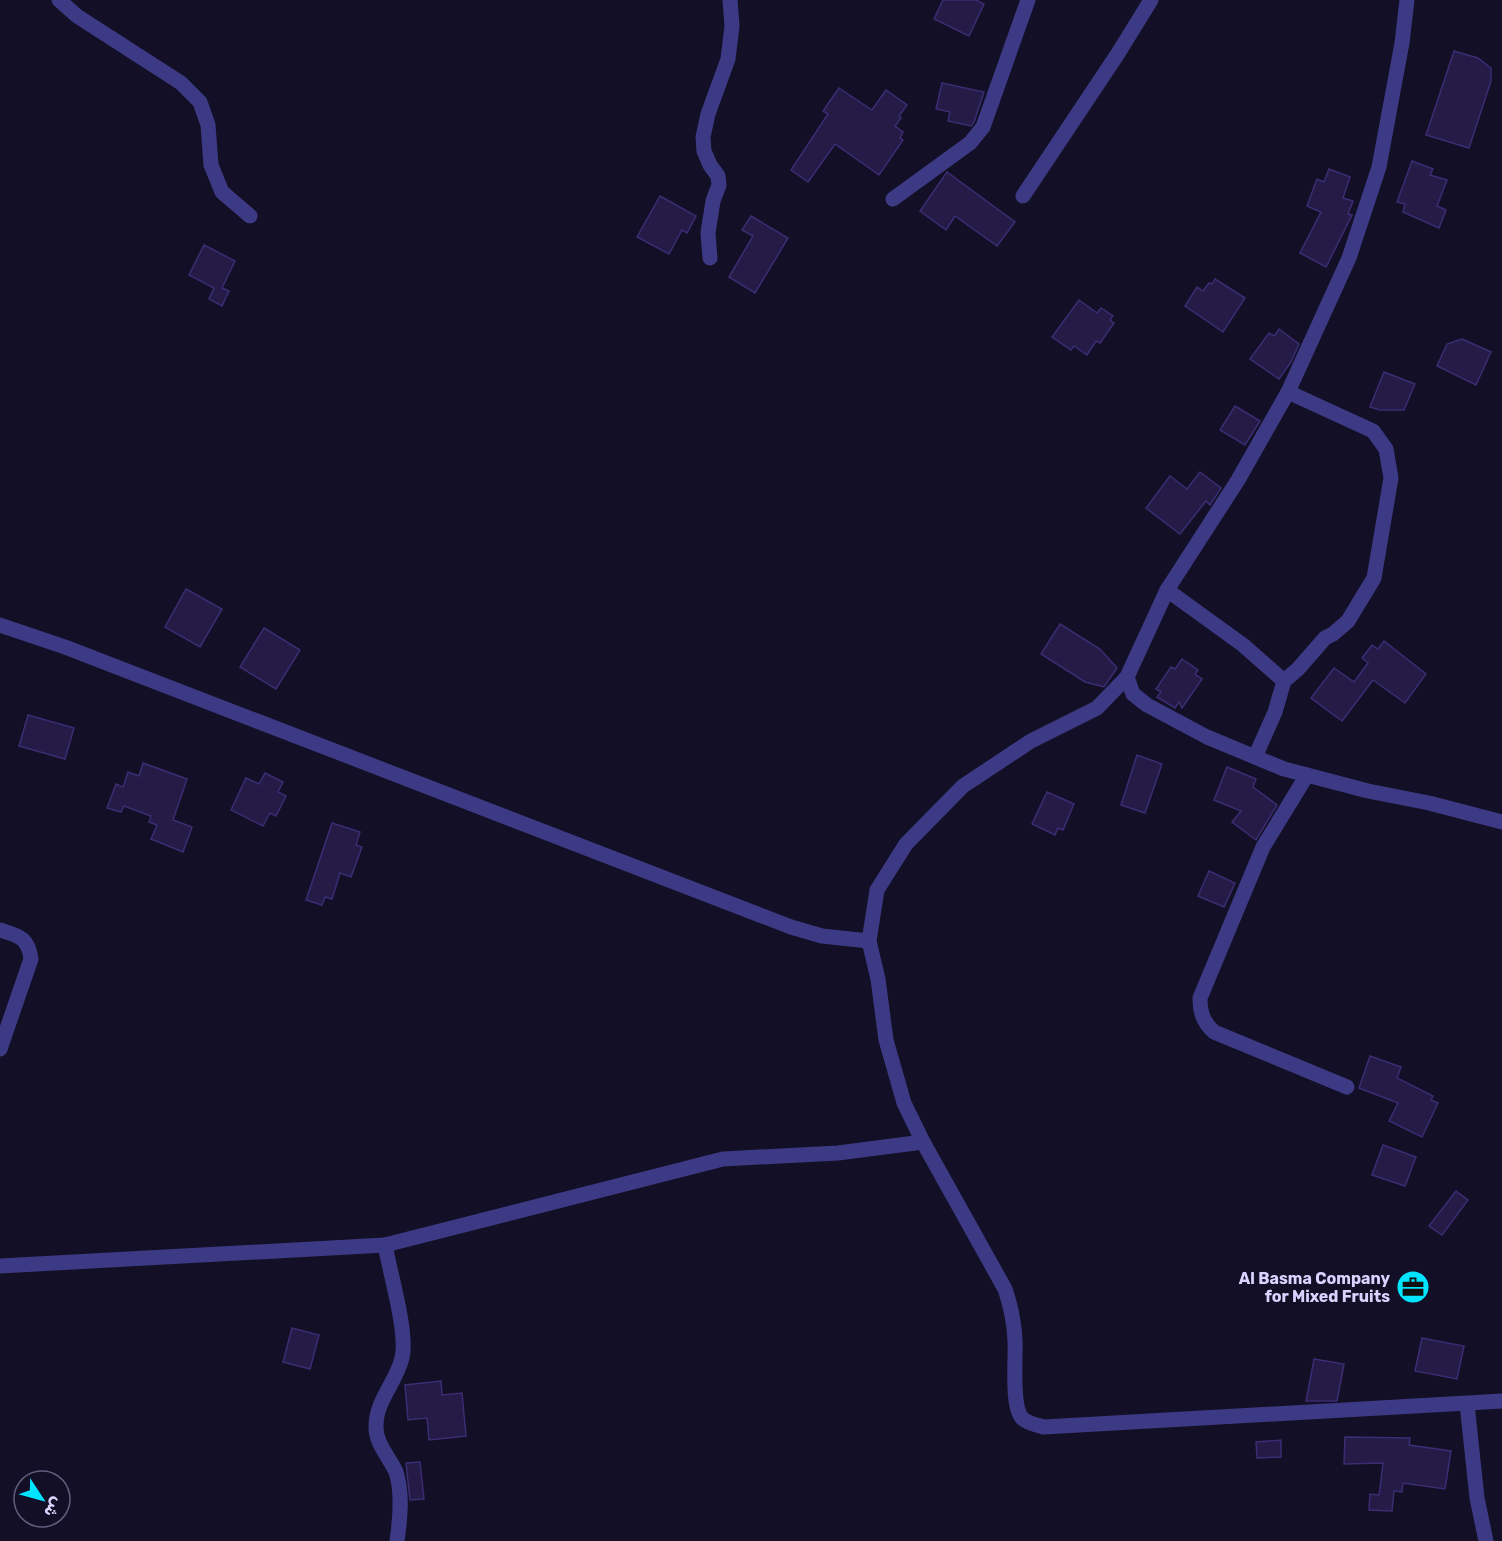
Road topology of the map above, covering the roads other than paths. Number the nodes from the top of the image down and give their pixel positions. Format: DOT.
graph roads {
  1 [pos="59,0"];
  2 [pos="730,0"];
  3 [pos="1028,0"];
  4 [pos="1151,0"];
  5 [pos="1407,0"];
  6 [pos="1023,196"];
  7 [pos="893,199"];
  8 [pos="250,216"];
  9 [pos="710,258"];
  10 [pos="1288,392"];
  11 [pos="1167,590"];
  12 [pos="0,625"];
  13 [pos="1127,678"];
  14 [pos="1284,681"];
  15 [pos="1255,757"];
  16 [pos="1306,775"];
  17 [pos="1502,822"];
  18 [pos="0,930"];
  19 [pos="869,941"];
  20 [pos="0,1049"];
  21 [pos="1347,1087"];
  22 [pos="923,1142"];
  23 [pos="385,1245"];
  24 [pos="0,1266"];
  25 [pos="1502,1401"];
  26 [pos="1467,1404"];
  27 [pos="397,1541"];
  28 [pos="1486,1541"];
  1 -- 8 [label="street"];
  2 -- 9 [label="street"];
  3 -- 7 [label="street"];
  4 -- 6 [label="street"];
  5 -- 10 [label="street"];
  10 -- 11 [label="street"];
  10 -- 14 [label="street"];
  11 -- 13 [label="street"];
  11 -- 14 [label="street"];
  12 -- 19 [label="street"];
  13 -- 15 [label="street"];
  13 -- 19 [label="street"];
  14 -- 15 [label="street"];
  15 -- 16 [label="street"];
  16 -- 17 [label="street"];
  16 -- 21 [label="street"];
  18 -- 20 [label="street"];
  19 -- 22 [label="street"];
  22 -- 23 [label="street"];
  22 -- 26 [label="street"];
  23 -- 24 [label="street"];
  23 -- 27 [label="street"];
  25 -- 26 [label="street"];
  26 -- 28 [label="street"];
}
